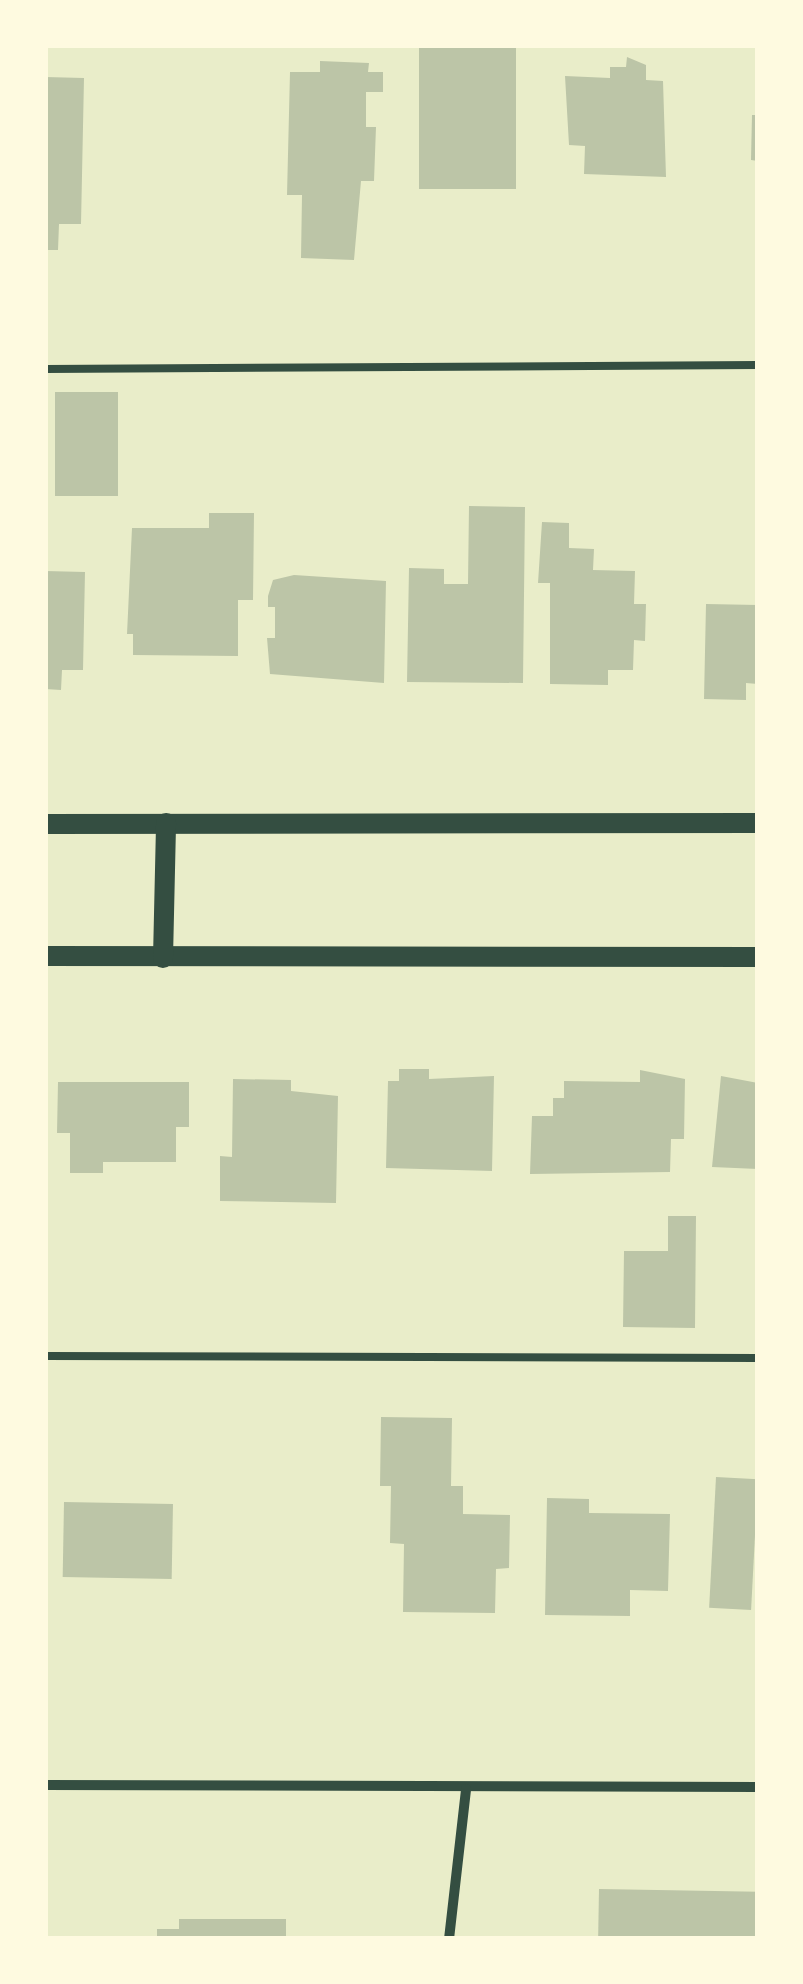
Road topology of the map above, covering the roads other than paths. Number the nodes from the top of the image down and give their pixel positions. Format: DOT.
graph roads {
  1 [pos="758,365"];
  2 [pos="45,368"];
  3 [pos="166,823"];
  4 [pos="758,823"];
  5 [pos="45,824"];
  6 [pos="45,956"];
  7 [pos="758,957"];
  8 [pos="163,958"];
  9 [pos="45,1356"];
  10 [pos="758,1358"];
  11 [pos="45,1785"];
  12 [pos="758,1787"];
  13 [pos="466,1789"];
  14 [pos="448,1939"];
  1 -- 2 [label="lane"];
  3 -- 4 [label="main road"];
  3 -- 5 [label="main road"];
  3 -- 8 [label="main road"];
  6 -- 8 [label="main road"];
  7 -- 8 [label="main road"];
  9 -- 10 [label="lane"];
  11 -- 13 [label="street"];
  12 -- 13 [label="street"];
  13 -- 14 [label="street"];
}
